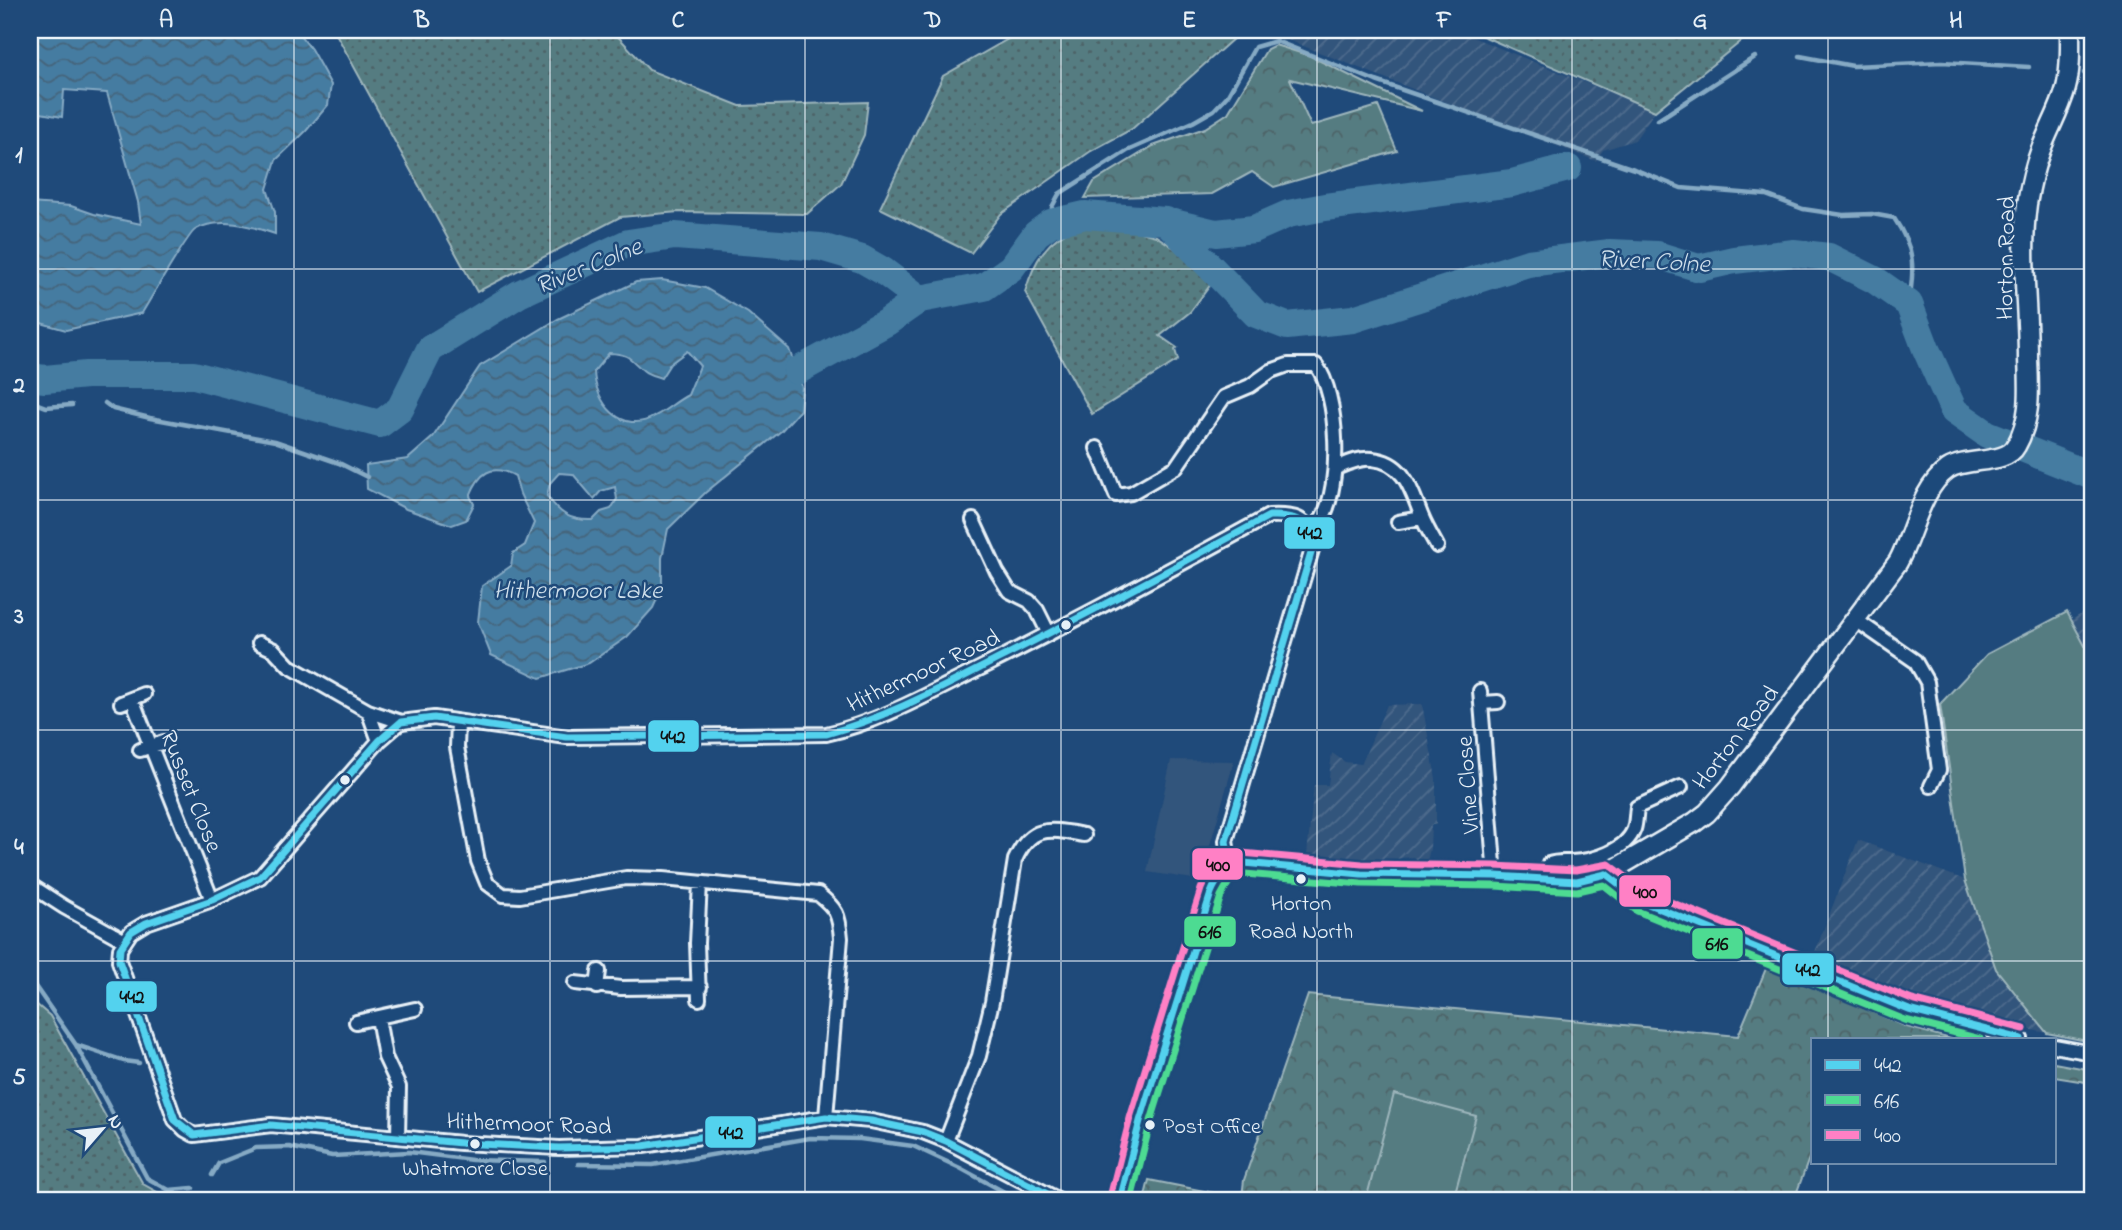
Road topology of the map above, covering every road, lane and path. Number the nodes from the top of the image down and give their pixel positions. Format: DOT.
graph roads {
  1 [pos="2070,30"];
  2 [pos="1097,448"];
  3 [pos="1336,468"];
  4 [pos="1422,518"];
  5 [pos="973,520"];
  6 [pos="1398,522"];
  7 [pos="1311,530"];
  8 [pos="1437,546"];
  9 [pos="1856,620"];
  10 [pos="1049,634"];
  11 [pos="259,643"];
  12 [pos="132,699"];
  13 [pos="1498,702"];
  14 [pos="368,711"];
  15 [pos="401,722"];
  16 [pos="458,723"];
  17 [pos="379,741"];
  18 [pos="1681,786"];
  19 [pos="1931,786"];
  20 [pos="1084,835"];
  21 [pos="1230,866"];
  22 [pos="1606,874"];
  23 [pos="1495,876"];
  24 [pos="1545,880"];
  25 [pos="700,883"];
  26 [pos="30,885"];
  27 [pos="212,900"];
  28 [pos="125,940"];
  29 [pos="599,971"];
  30 [pos="575,983"];
  31 [pos="597,987"];
  32 [pos="415,1009"];
  33 [pos="378,1018"];
  34 [pos="356,1022"];
  35 [pos="2017,1038"];
  36 [pos="2056,1046"];
  37 [pos="2092,1054"];
  38 [pos="826,1117"];
  39 [pos="398,1137"];
  40 [pos="946,1141"];
  41 [pos="1059,1200"];
  42 [pos="1120,1200"];
  1 -- 9 [label="street, Horton Road"];
  2 -- 3 [label="street"];
  3 -- 4 [label="street"];
  3 -- 7 [label="street"];
  4 -- 6 [label="street"];
  4 -- 8 [label="street"];
  5 -- 10 [label="street"];
  7 -- 10 [label="street, Hithermoor Road"];
  7 -- 21 [label="street"];
  9 -- 19 [label="street"];
  9 -- 22 [label="street, Horton Road"];
  10 -- 16 [label="street, Hithermoor Road"];
  11 -- 14 [label="street"];
  12 -- 27 [label="street, Russet Close"];
  13 -- 23 [label="street, Vine Close"];
  14 -- 15 [label="street"];
  14 -- 17 [label="street"];
  15 -- 16 [label="street, Hithermoor Road"];
  15 -- 17 [label="street"];
  16 -- 25 [label="street"];
  17 -- 27 [label="street"];
  18 -- 24 [label="street"];
  20 -- 40 [label="street"];
  21 -- 23 [label="street, Horton Road"];
  21 -- 42 [label="street"];
  22 -- 24 [label="street, Horton Road"];
  22 -- 35 [label="street"];
  23 -- 24 [label="street, Horton Road"];
  25 -- 31 [label="street"];
  25 -- 38 [label="street"];
  26 -- 28 [label="street"];
  27 -- 28 [label="street"];
  28 -- 39 [label="street, Hithermoor Road"];
  29 -- 31 [label="street"];
  30 -- 31 [label="street"];
  32 -- 33 [label="street"];
  33 -- 34 [label="street"];
  33 -- 39 [label="street"];
  36 -- 37 [label="street"];
  38 -- 39 [label="street, Hithermoor Road"];
  38 -- 40 [label="street, Hithermoor Road"];
  40 -- 41 [label="street, Hithermoor Road"];
}
